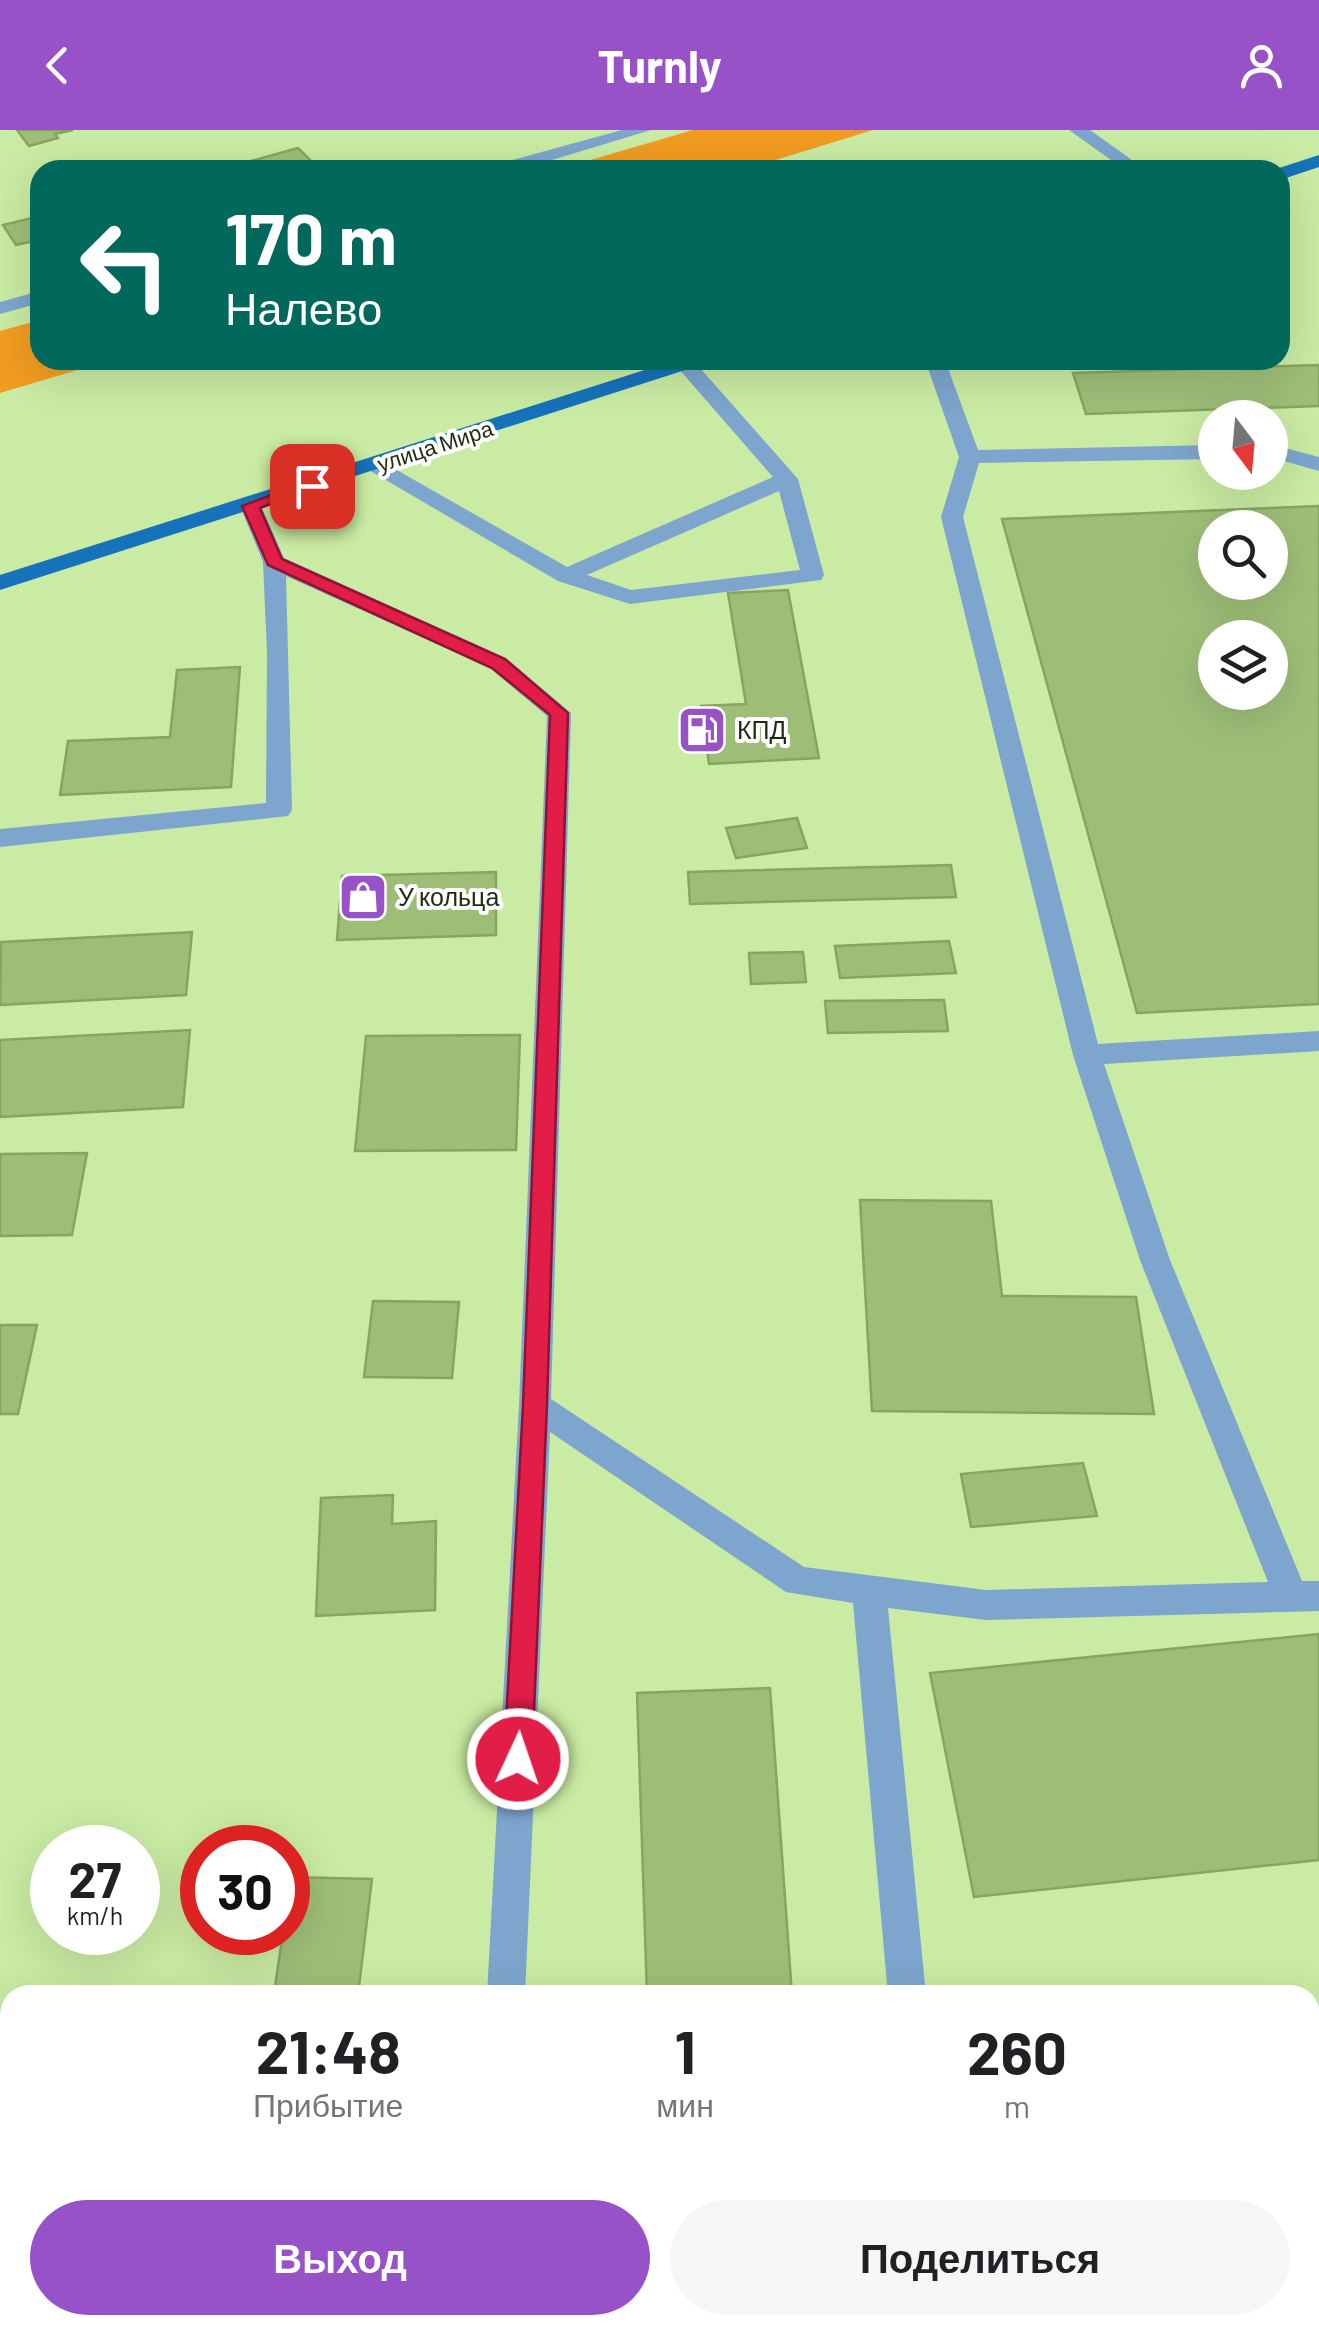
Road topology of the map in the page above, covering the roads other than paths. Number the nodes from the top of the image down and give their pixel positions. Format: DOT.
graph roads {
  1 [pos="642,130"];
  2 [pos="1078,130"];
  3 [pos="534,160"];
  4 [pos="1122,160"];
  5 [pos="1319,161"];
  6 [pos="1290,171"];
  7 [pos="30,300"];
  8 [pos="0,308"];
  9 [pos="667,370"];
  10 [pos="698,370"];
  11 [pos="939,370"];
  12 [pos="1198,452"];
  13 [pos="1288,455"];
  14 [pos="970,458"];
  15 [pos="1319,464"];
  16 [pos="373,466"];
  17 [pos="787,479"];
  18 [pos="250,506"];
  19 [pos="274,562"];
  20 [pos="566,576"];
  21 [pos="0,582"];
  22 [pos="0,838"];
  23 [pos="1319,1040"];
  24 [pos="1087,1056"];
  25 [pos="535,1405"];
  26 [pos="869,1590"];
  27 [pos="1306,1598"];
  28 [pos="506,1985"];
  29 [pos="906,1985"];
  1 -- 3 [label="street"];
  2 -- 4 [label="street"];
  5 -- 6 [label="main road"];
  7 -- 8 [label="street"];
  9 -- 16 [label="main road, улица Мира"];
  10 -- 17 [label="street"];
  11 -- 14 [label="street"];
  12 -- 14 [label="street"];
  13 -- 15 [label="street"];
  14 -- 24 [label="street"];
  16 -- 18 [label="main road, улица Мира"];
  16 -- 20 [label="street"];
  17 -- 20 [label="street"];
  17 -- 20 [label="street"];
  18 -- 19 [label="street"];
  18 -- 21 [label="main road, улица Мира"];
  19 -- 22 [label="street"];
  19 -- 25 [label="street"];
  23 -- 24 [label="street"];
  24 -- 27 [label="street"];
  25 -- 26 [label="street"];
  25 -- 28 [label="street"];
  26 -- 27 [label="street"];
  26 -- 29 [label="street"];
}
